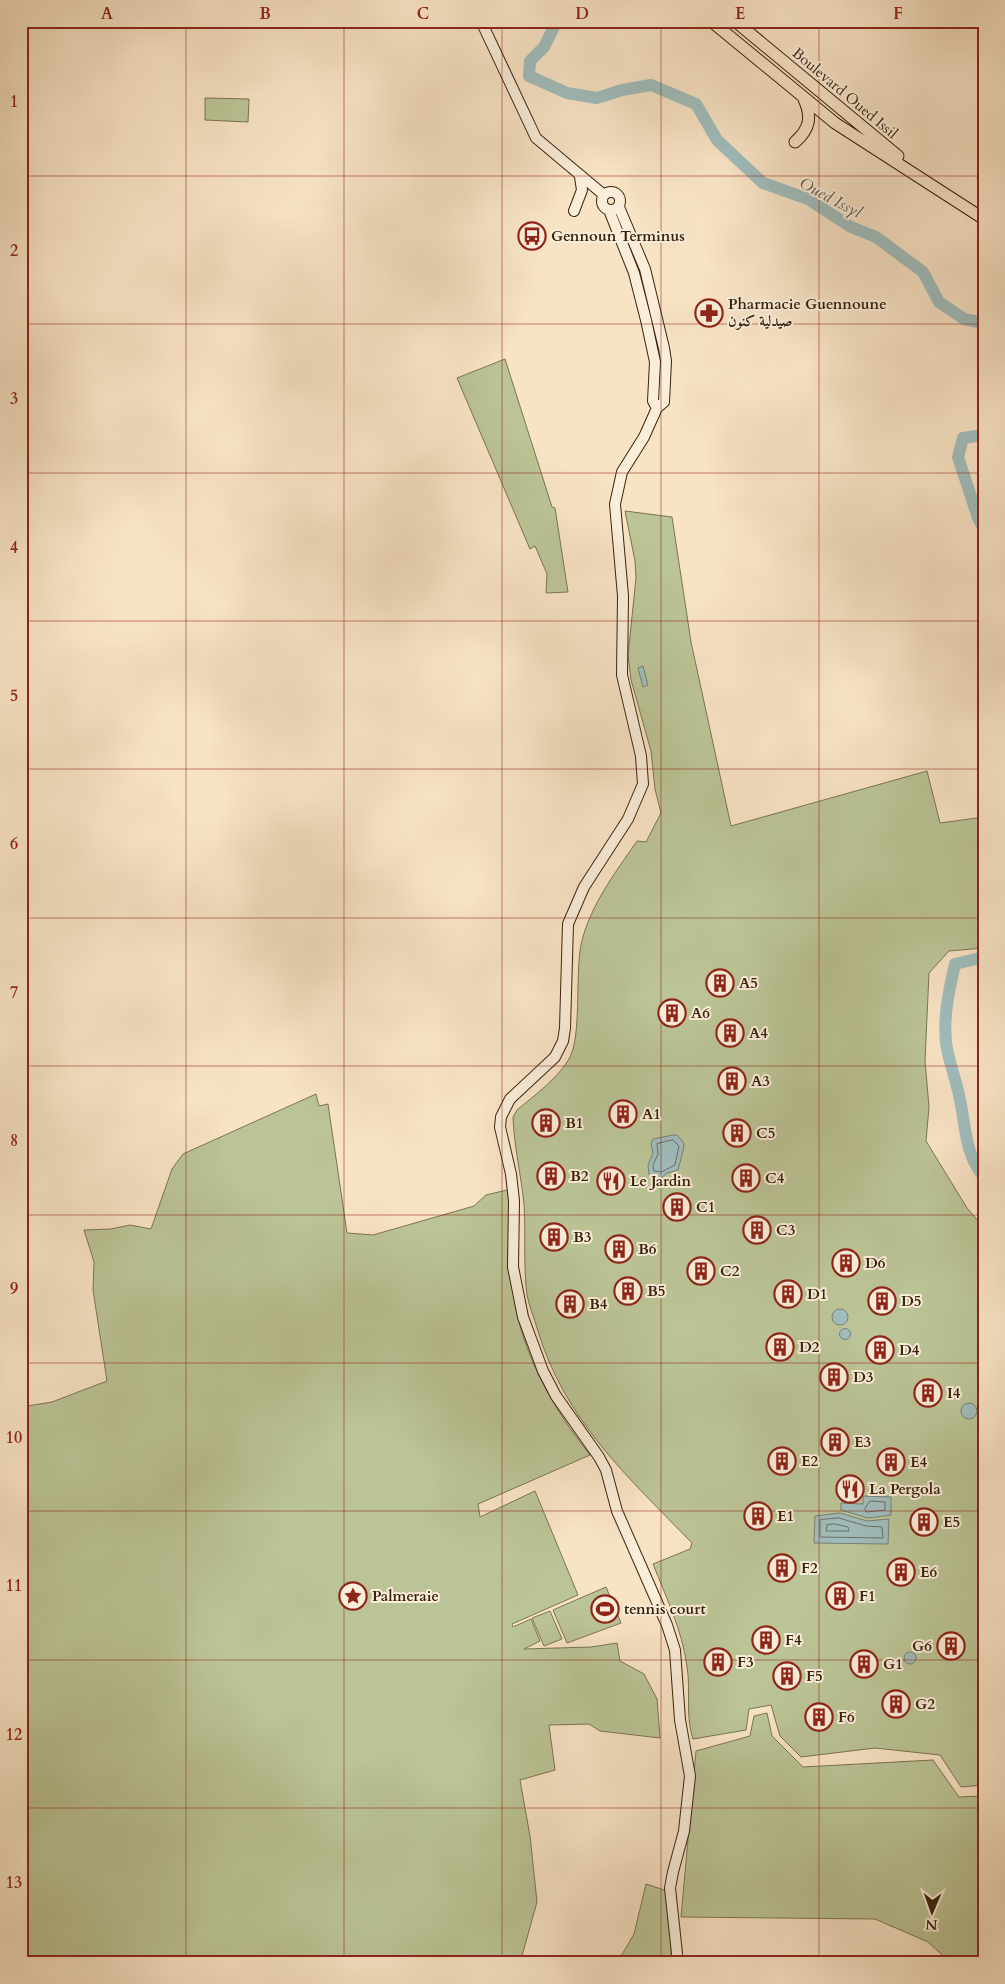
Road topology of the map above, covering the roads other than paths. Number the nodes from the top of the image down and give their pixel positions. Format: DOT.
graph roads {
  1 [pos="481,21"];
  2 [pos="711,21"];
  3 [pos="735,21"];
  4 [pos="804,97"];
  5 [pos="795,142"];
  6 [pos="580,177"];
  7 [pos="936,188"];
  8 [pos="604,195"];
  9 [pos="614,208"];
  10 [pos="574,211"];
  11 [pos="984,219"];
  12 [pos="678,1963"];
  1 -- 6 [label="street"];
  2 -- 4 [label="main road, Boulevard Oued Issil"];
  3 -- 7 [label="main road, Boulevard Oued Issil"];
  4 -- 5 [label="main road"];
  4 -- 7 [label="main road, Boulevard Oued Issil"];
  6 -- 8 [label="street"];
  6 -- 10 [label="street"];
  7 -- 11 [label="main road, Boulevard Oued Issil"];
  8 -- 9 [label="street"];
  8 -- 9 [label="street"];
  9 -- 12 [label="street"];
}
